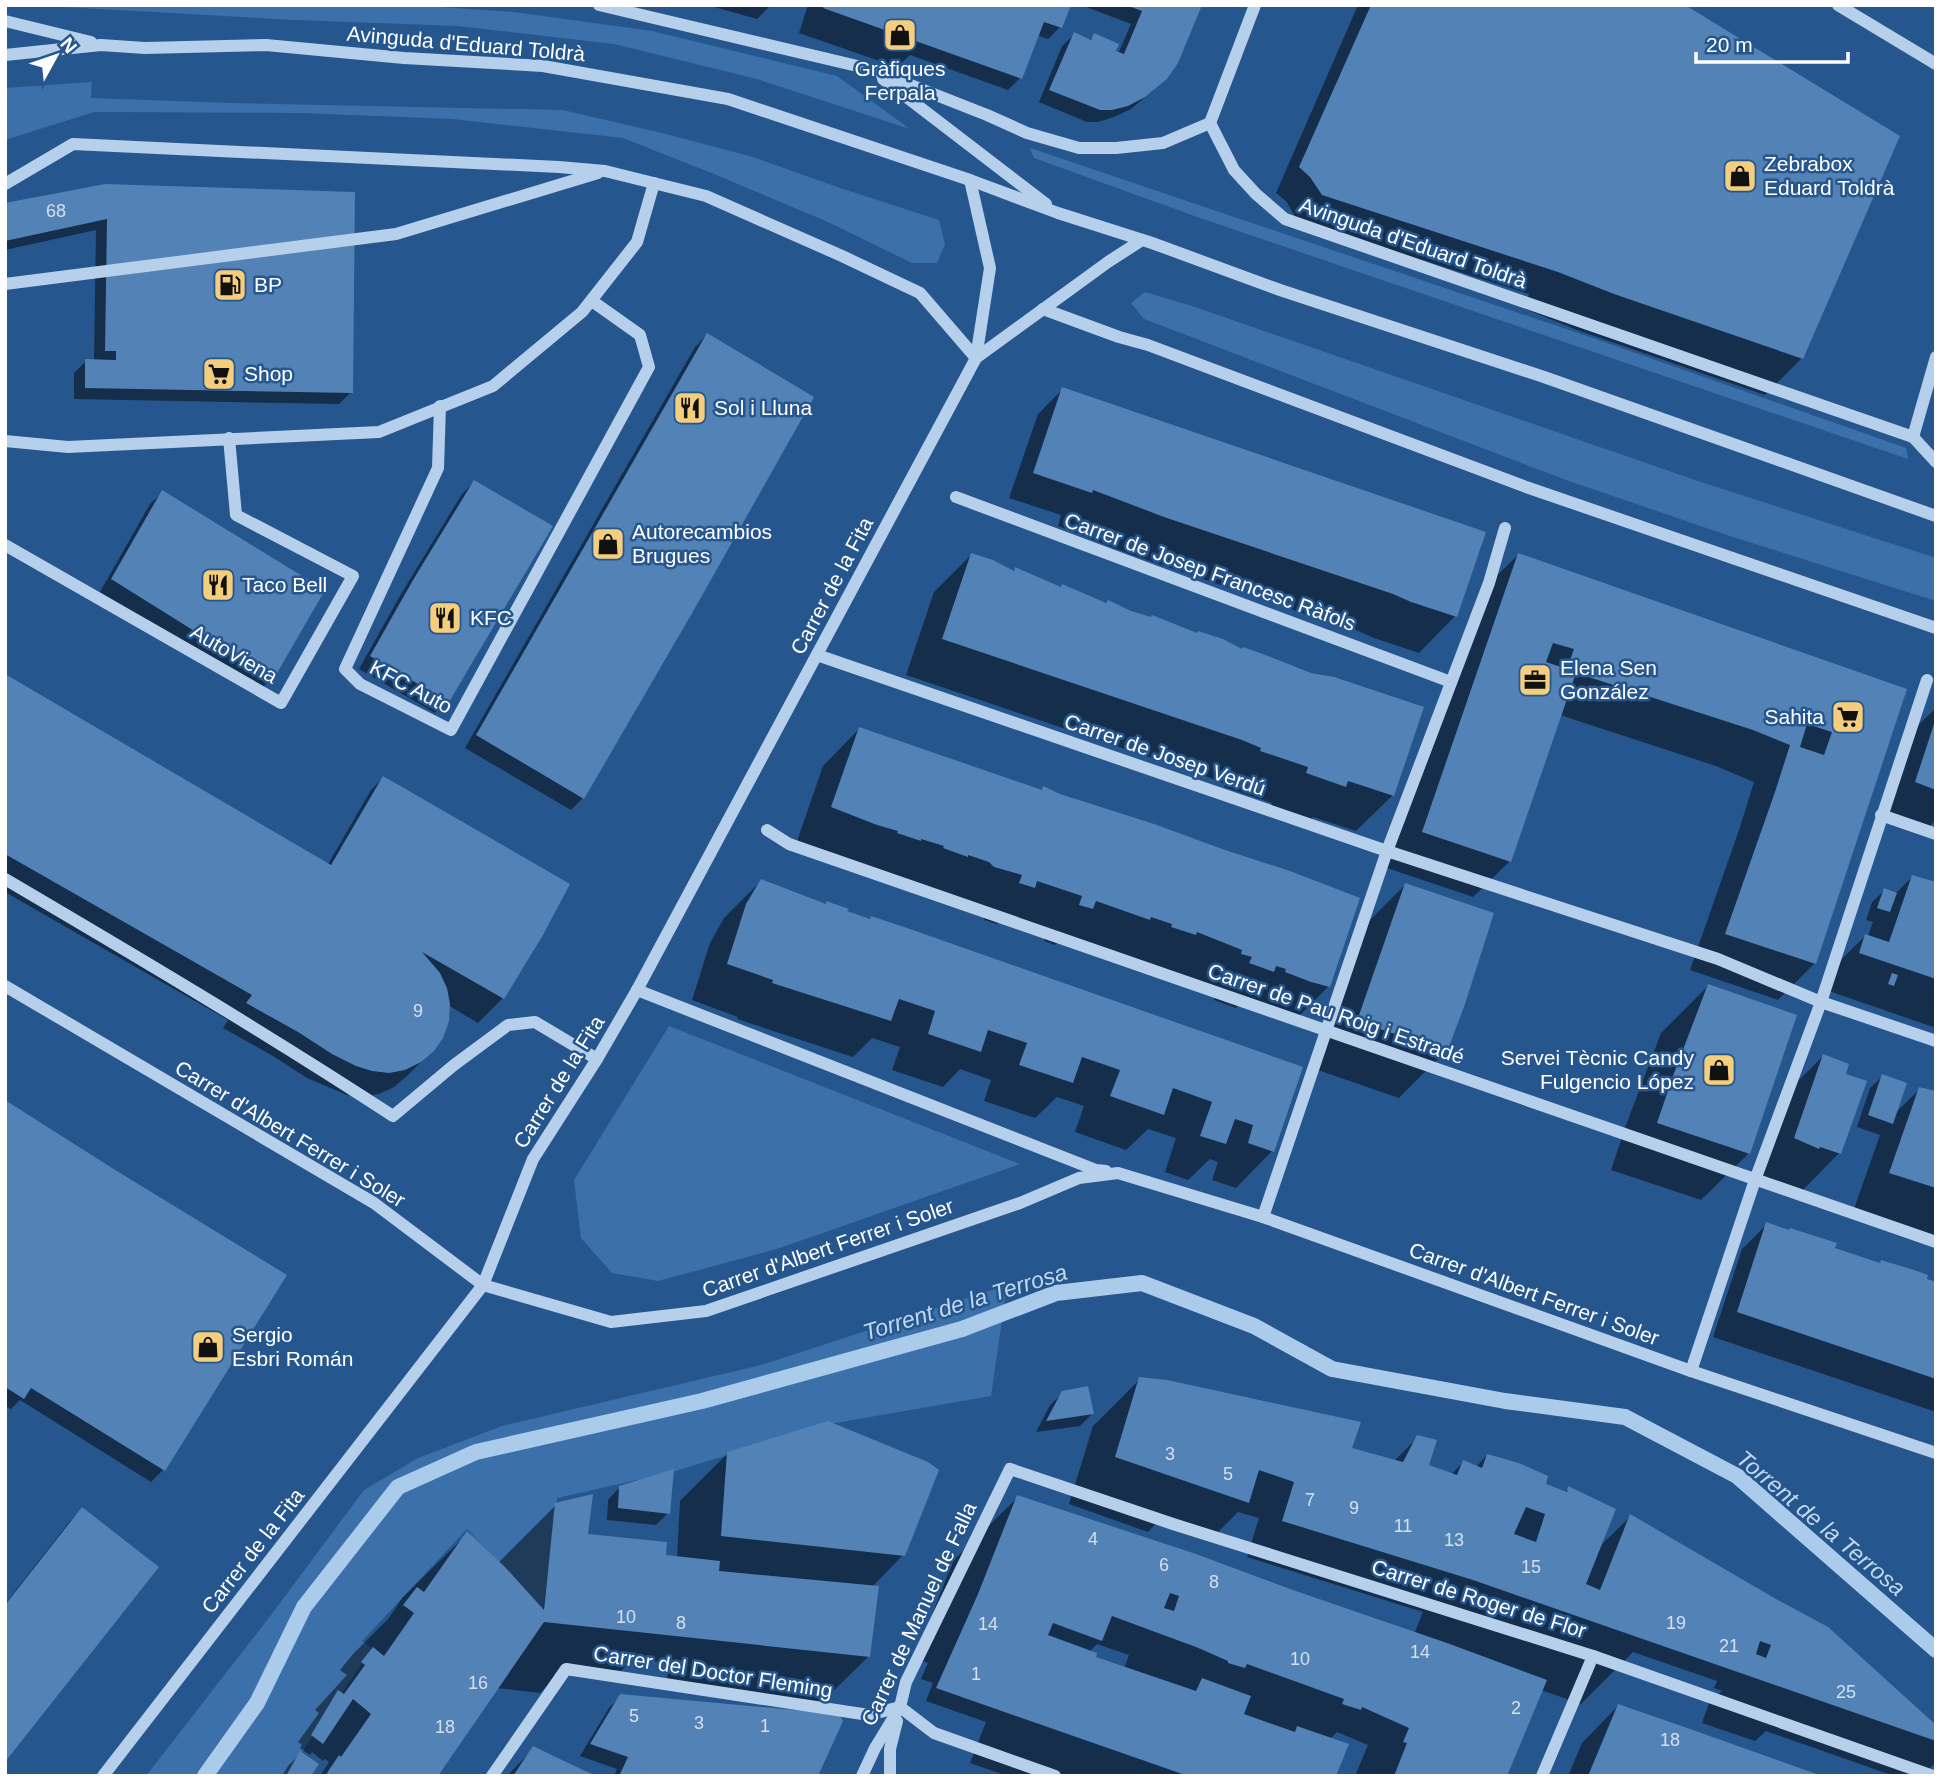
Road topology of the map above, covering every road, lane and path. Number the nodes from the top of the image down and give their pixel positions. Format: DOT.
graph roads {
  1 [pos="599,5"];
  2 [pos="1255,5"];
  3 [pos="1838,5"];
  4 [pos="5,21"];
  5 [pos="101,45"];
  6 [pos="5,55"];
  7 [pos="1936,64"];
  8 [pos="870,69"];
  9 [pos="1210,123"];
  10 [pos="606,171"];
  11 [pos="970,180"];
  12 [pos="654,183"];
  13 [pos="5,184"];
  14 [pos="1058,213"];
  15 [pos="1142,240"];
  16 [pos="5,284"];
  17 [pos="592,301"];
  18 [pos="1043,309"];
  19 [pos="976,358"];
  20 [pos="1936,358"];
  21 [pos="440,407"];
  22 [pos="1913,437"];
  23 [pos="229,438"];
  24 [pos="5,441"];
  25 [pos="1936,462"];
  26 [pos="956,498"];
  27 [pos="1936,516"];
  28 [pos="1505,528"];
  29 [pos="5,545"];
  30 [pos="1936,628"];
  31 [pos="817,655"];
  32 [pos="1927,680"];
  33 [pos="1451,682"];
  34 [pos="1881,815"];
  35 [pos="767,830"];
  36 [pos="1936,834"];
  37 [pos="1387,851"];
  38 [pos="5,879"];
  39 [pos="5,986"];
  40 [pos="637,990"];
  41 [pos="1821,1002"];
  42 [pos="1325,1030"];
  43 [pos="1936,1041"];
  44 [pos="597,1059"];
  45 [pos="1118,1173"];
  46 [pos="1755,1180"];
  47 [pos="1263,1217"];
  48 [pos="1936,1242"];
  49 [pos="483,1285"];
  50 [pos="1691,1371"];
  51 [pos="1936,1453"];
  52 [pos="1010,1469"];
  53 [pos="1593,1656"];
  54 [pos="900,1707"];
  55 [pos="103,1776"];
  56 [pos="492,1776"];
  57 [pos="862,1776"];
  58 [pos="890,1776"];
  59 [pos="1055,1776"];
  60 [pos="1542,1776"];
  61 [pos="1933,1776"];
  1 -- 8 [label="street, Avinguda d'Eduard Toldrà"];
  2 -- 9 [label="street"];
  3 -- 7 [label="street"];
  4 -- 5 [label="street"];
  5 -- 6 [label="street"];
  5 -- 11 [label="street, Avinguda d'Eduard Toldrà"];
  8 -- 9 [label="street, Avinguda d'Eduard Toldrà"];
  8 -- 14 [label="street, Avinguda d'Eduard Toldrà"];
  9 -- 22 [label="street, Avinguda d'Eduard Toldrà"];
  10 -- 12 [label="street"];
  10 -- 13 [label="street"];
  10 -- 16 [label="street"];
  11 -- 14 [label="street, Avinguda d'Eduard Toldrà"];
  11 -- 19 [label="street, Carrer de la Fita"];
  12 -- 17 [label="street"];
  12 -- 19 [label="street"];
  14 -- 15 [label="street, Avinguda d'Eduard Toldrà"];
  15 -- 18 [label="street, Carrer de la Fita"];
  15 -- 27 [label="street, Avinguda d'Eduard Toldrà"];
  17 -- 21 [label="street"];
  17 -- 21 [label="street, KFC Auto"];
  18 -- 19 [label="street, Carrer de la Fita"];
  18 -- 30 [label="street"];
  19 -- 31 [label="street, Carrer de la Fita"];
  20 -- 22 [label="street"];
  21 -- 23 [label="street"];
  22 -- 25 [label="street, Avinguda d'Eduard Toldrà"];
  23 -- 24 [label="street"];
  23 -- 29 [label="street, AutoViena"];
  26 -- 33 [label="street, Carrer de Josep Francesc Ràfols"];
  28 -- 33 [label="street"];
  31 -- 37 [label="street, Carrer de Josep Verdú"];
  31 -- 40 [label="street, Carrer de la Fita"];
  32 -- 34 [label="street"];
  33 -- 37 [label="street"];
  34 -- 36 [label="street"];
  34 -- 41 [label="street"];
  35 -- 42 [label="street, Carrer de Pau Roig i Estradé"];
  37 -- 41 [label="street, Carrer de Josep Verdú"];
  37 -- 42 [label="street"];
  38 -- 44 [label="street"];
  39 -- 49 [label="street, Carrer d'Albert Ferrer i Soler"];
  40 -- 44 [label="street, Carrer de la Fita"];
  40 -- 45 [label="street, Carrer d'Albert Ferrer i Soler"];
  41 -- 43 [label="street, Carrer de Josep Verdú"];
  41 -- 46 [label="street"];
  42 -- 46 [label="street, Carrer de Pau Roig i Estradé"];
  42 -- 47 [label="street"];
  44 -- 49 [label="street, Carrer de la Fita"];
  45 -- 47 [label="street, Carrer d'Albert Ferrer i Soler"];
  45 -- 49 [label="street, Carrer d'Albert Ferrer i Soler"];
  46 -- 48 [label="street, Carrer de Pau Roig i Estradé"];
  46 -- 50 [label="street"];
  47 -- 50 [label="street, Carrer d'Albert Ferrer i Soler"];
  49 -- 55 [label="street, Carrer de la Fita"];
  50 -- 51 [label="street, Carrer d'Albert Ferrer i Soler"];
  52 -- 53 [label="street, Carrer de Roger de Flor"];
  52 -- 54 [label="street, Carrer de Manuel de Falla"];
  53 -- 60 [label="street"];
  53 -- 61 [label="street, Carrer de Roger de Flor"];
  54 -- 56 [label="street, Carrer del Doctor Fleming"];
  54 -- 57 [label="street, Carrer de Manuel de Falla"];
  54 -- 58 [label="street"];
  54 -- 59 [label="street"];
}
